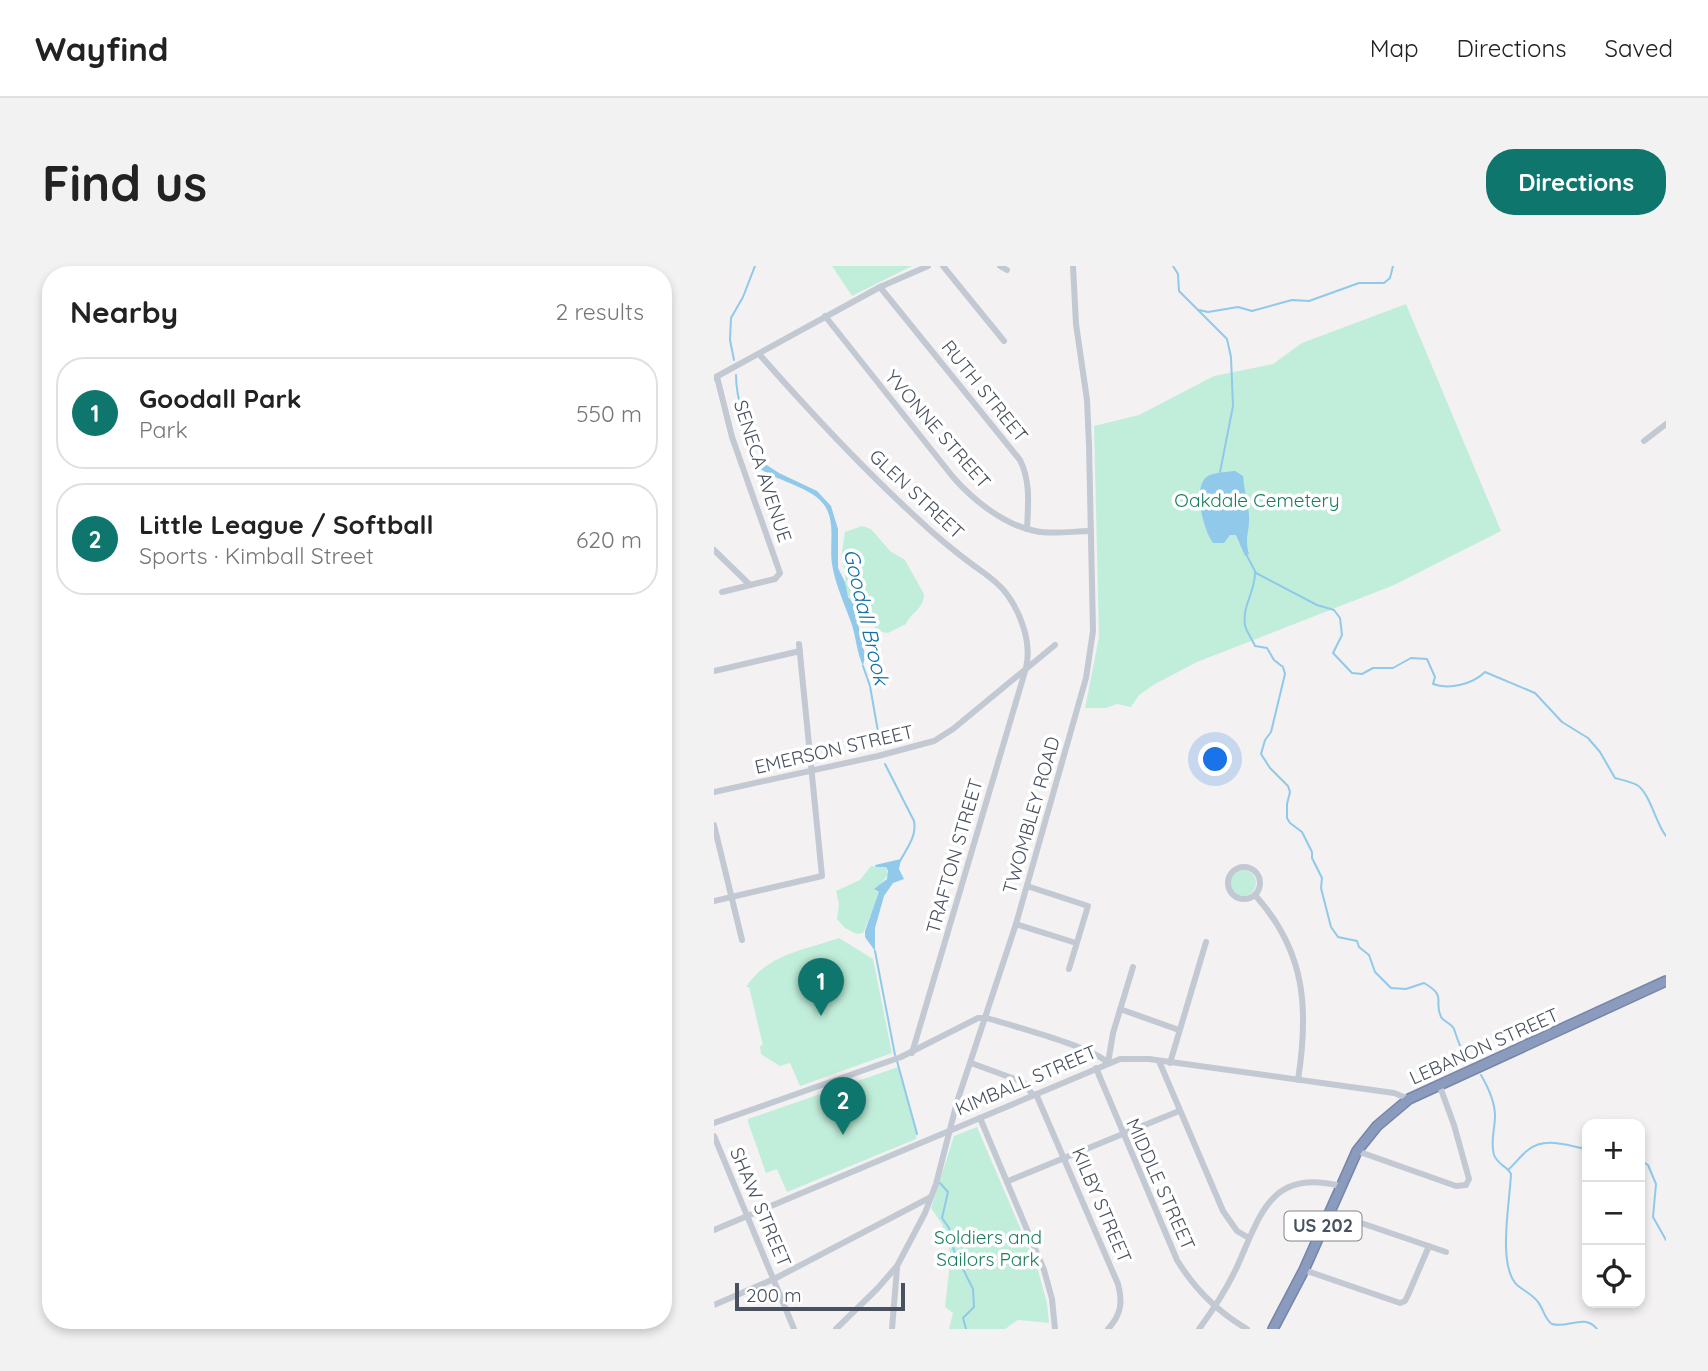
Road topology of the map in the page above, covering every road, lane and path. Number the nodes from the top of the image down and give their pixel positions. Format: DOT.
graph roads {
  1 [pos="928,266"];
  2 [pos="943,266"];
  3 [pos="1073,266"];
  4 [pos="880,287"];
  5 [pos="825,316"];
  6 [pos="1004,341"];
  7 [pos="759,354"];
  8 [pos="715,378"];
  9 [pos="1666,424"];
  10 [pos="1644,441"];
  11 [pos="1027,529"];
  12 [pos="1091,531"];
  13 [pos="714,550"];
  14 [pos="750,585"];
  15 [pos="722,592"];
  16 [pos="1055,645"];
  17 [pos="1026,668"];
  18 [pos="714,671"];
  19 [pos="812,771"];
  20 [pos="714,792"];
  21 [pos="714,825"];
  22 [pos="1027,886"];
  23 [pos="1255,895"];
  24 [pos="731,897"];
  25 [pos="714,901"];
  26 [pos="1016,924"];
  27 [pos="742,940"];
  28 [pos="1206,942"];
  29 [pos="1076,943"];
  30 [pos="1133,967"];
  31 [pos="1069,968"];
  32 [pos="1666,982"];
  33 [pos="1120,1009"];
  34 [pos="987,1018"];
  35 [pos="1180,1030"];
  36 [pos="912,1053"];
  37 [pos="1159,1061"];
  38 [pos="971,1063"];
  39 [pos="1108,1063"];
  40 [pos="1170,1063"];
  41 [pos="1096,1068"];
  42 [pos="1298,1080"];
  43 [pos="1439,1084"];
  44 [pos="1035,1094"];
  45 [pos="1409,1099"];
  46 [pos="1179,1111"];
  47 [pos="980,1118"];
  48 [pos="714,1124"];
  49 [pos="951,1129"];
  50 [pos="1122,1133"];
  51 [pos="714,1136"];
  52 [pos="1357,1151"];
  53 [pos="1065,1157"];
  54 [pos="1008,1181"];
  55 [pos="1340,1186"];
  56 [pos="931,1197"];
  57 [pos="1329,1212"];
  58 [pos="748,1216"];
  59 [pos="714,1230"];
  60 [pos="1249,1238"];
  61 [pos="1429,1246"];
  62 [pos="1446,1252"];
  63 [pos="897,1266"];
  64 [pos="1304,1270"];
  65 [pos="774,1279"];
  66 [pos="714,1305"];
  67 [pos="1214,1306"];
  68 [pos="794,1329"];
  69 [pos="836,1329"];
  70 [pos="892,1329"];
  71 [pos="1055,1329"];
  72 [pos="1108,1329"];
  73 [pos="1199,1329"];
  74 [pos="1247,1329"];
  75 [pos="1273,1329"];
  1 -- 4 [label="street"];
  2 -- 6 [label="street"];
  3 -- 12 [label="street, TWOMBLEY ROAD"];
  4 -- 5 [label="street"];
  4 -- 11 [label="street, RUTH STREET"];
  5 -- 7 [label="street"];
  5 -- 11 [label="street, YVONNE STREET"];
  7 -- 8 [label="street"];
  7 -- 17 [label="street, GLEN STREET"];
  8 -- 14 [label="street, SENECA AVENUE"];
  9 -- 10 [label="street"];
  11 -- 12 [label="street, YVONNE STREET"];
  12 -- 22 [label="street, TWOMBLEY ROAD"];
  13 -- 14 [label="street"];
  14 -- 15 [label="street"];
  16 -- 17 [label="street, EMERSON STREET"];
  17 -- 19 [label="street, EMERSON STREET"];
  17 -- 36 [label="street, TRAFTON STREET"];
  18 -- 19 [label="street"];
  19 -- 20 [label="street, EMERSON STREET"];
  19 -- 24 [label="street"];
  21 -- 24 [label="street"];
  22 -- 26 [label="street, TWOMBLEY ROAD"];
  22 -- 29 [label="street"];
  23 -- 23 [label="street"];
  23 -- 42 [label="street"];
  24 -- 25 [label="street"];
  24 -- 27 [label="street"];
  26 -- 29 [label="street"];
  26 -- 34 [label="street, TWOMBLEY ROAD"];
  28 -- 35 [label="street"];
  29 -- 31 [label="street"];
  30 -- 33 [label="street"];
  32 -- 43 [label="highway, LEBANON STREET / US 202"];
  33 -- 35 [label="street"];
  33 -- 39 [label="street"];
  34 -- 36 [label="street"];
  34 -- 38 [label="street, TWOMBLEY ROAD"];
  34 -- 39 [label="street"];
  35 -- 40 [label="street"];
  36 -- 48 [label="street"];
  37 -- 39 [label="street, KIMBALL STREET"];
  37 -- 40 [label="street, KIMBALL STREET"];
  37 -- 46 [label="street"];
  38 -- 44 [label="street"];
  38 -- 49 [label="street, TWOMBLEY ROAD"];
  39 -- 41 [label="street, KIMBALL STREET"];
  40 -- 42 [label="street, KIMBALL STREET"];
  41 -- 44 [label="street, KIMBALL STREET"];
  41 -- 50 [label="street, MIDDLE STREET"];
  42 -- 45 [label="street, KIMBALL STREET"];
  43 -- 45 [label="highway, LEBANON STREET / US 202"];
  43 -- 52 [label="street"];
  44 -- 47 [label="street, KIMBALL STREET"];
  44 -- 53 [label="street, KILBY STREET"];
  45 -- 52 [label="highway, LEBANON STREET / US 202"];
  46 -- 50 [label="street"];
  46 -- 60 [label="street"];
  47 -- 49 [label="street, KIMBALL STREET"];
  47 -- 54 [label="street"];
  49 -- 56 [label="street, TWOMBLEY ROAD"];
  49 -- 58 [label="street, KIMBALL STREET"];
  50 -- 53 [label="street"];
  50 -- 67 [label="street, MIDDLE STREET"];
  51 -- 58 [label="street, SHAW STREET"];
  52 -- 55 [label="highway, LEBANON STREET / US 202"];
  53 -- 54 [label="street"];
  53 -- 72 [label="street, KILBY STREET"];
  54 -- 71 [label="street"];
  55 -- 57 [label="highway, LEBANON STREET / US 202"];
  55 -- 60 [label="street"];
  56 -- 63 [label="street, TWOMBLEY ROAD"];
  56 -- 65 [label="street"];
  57 -- 61 [label="street"];
  57 -- 64 [label="highway, LEBANON STREET / US 202"];
  58 -- 59 [label="street, KIMBALL STREET"];
  58 -- 65 [label="street, SHAW STREET"];
  60 -- 67 [label="street"];
  61 -- 62 [label="street"];
  61 -- 64 [label="street"];
  63 -- 69 [label="street, TWOMBLEY ROAD"];
  63 -- 70 [label="street"];
  64 -- 75 [label="highway, LEBANON STREET / US 202"];
  65 -- 66 [label="street"];
  65 -- 68 [label="street, SHAW STREET"];
  67 -- 73 [label="street"];
  67 -- 74 [label="street, MIDDLE STREET"];
}
